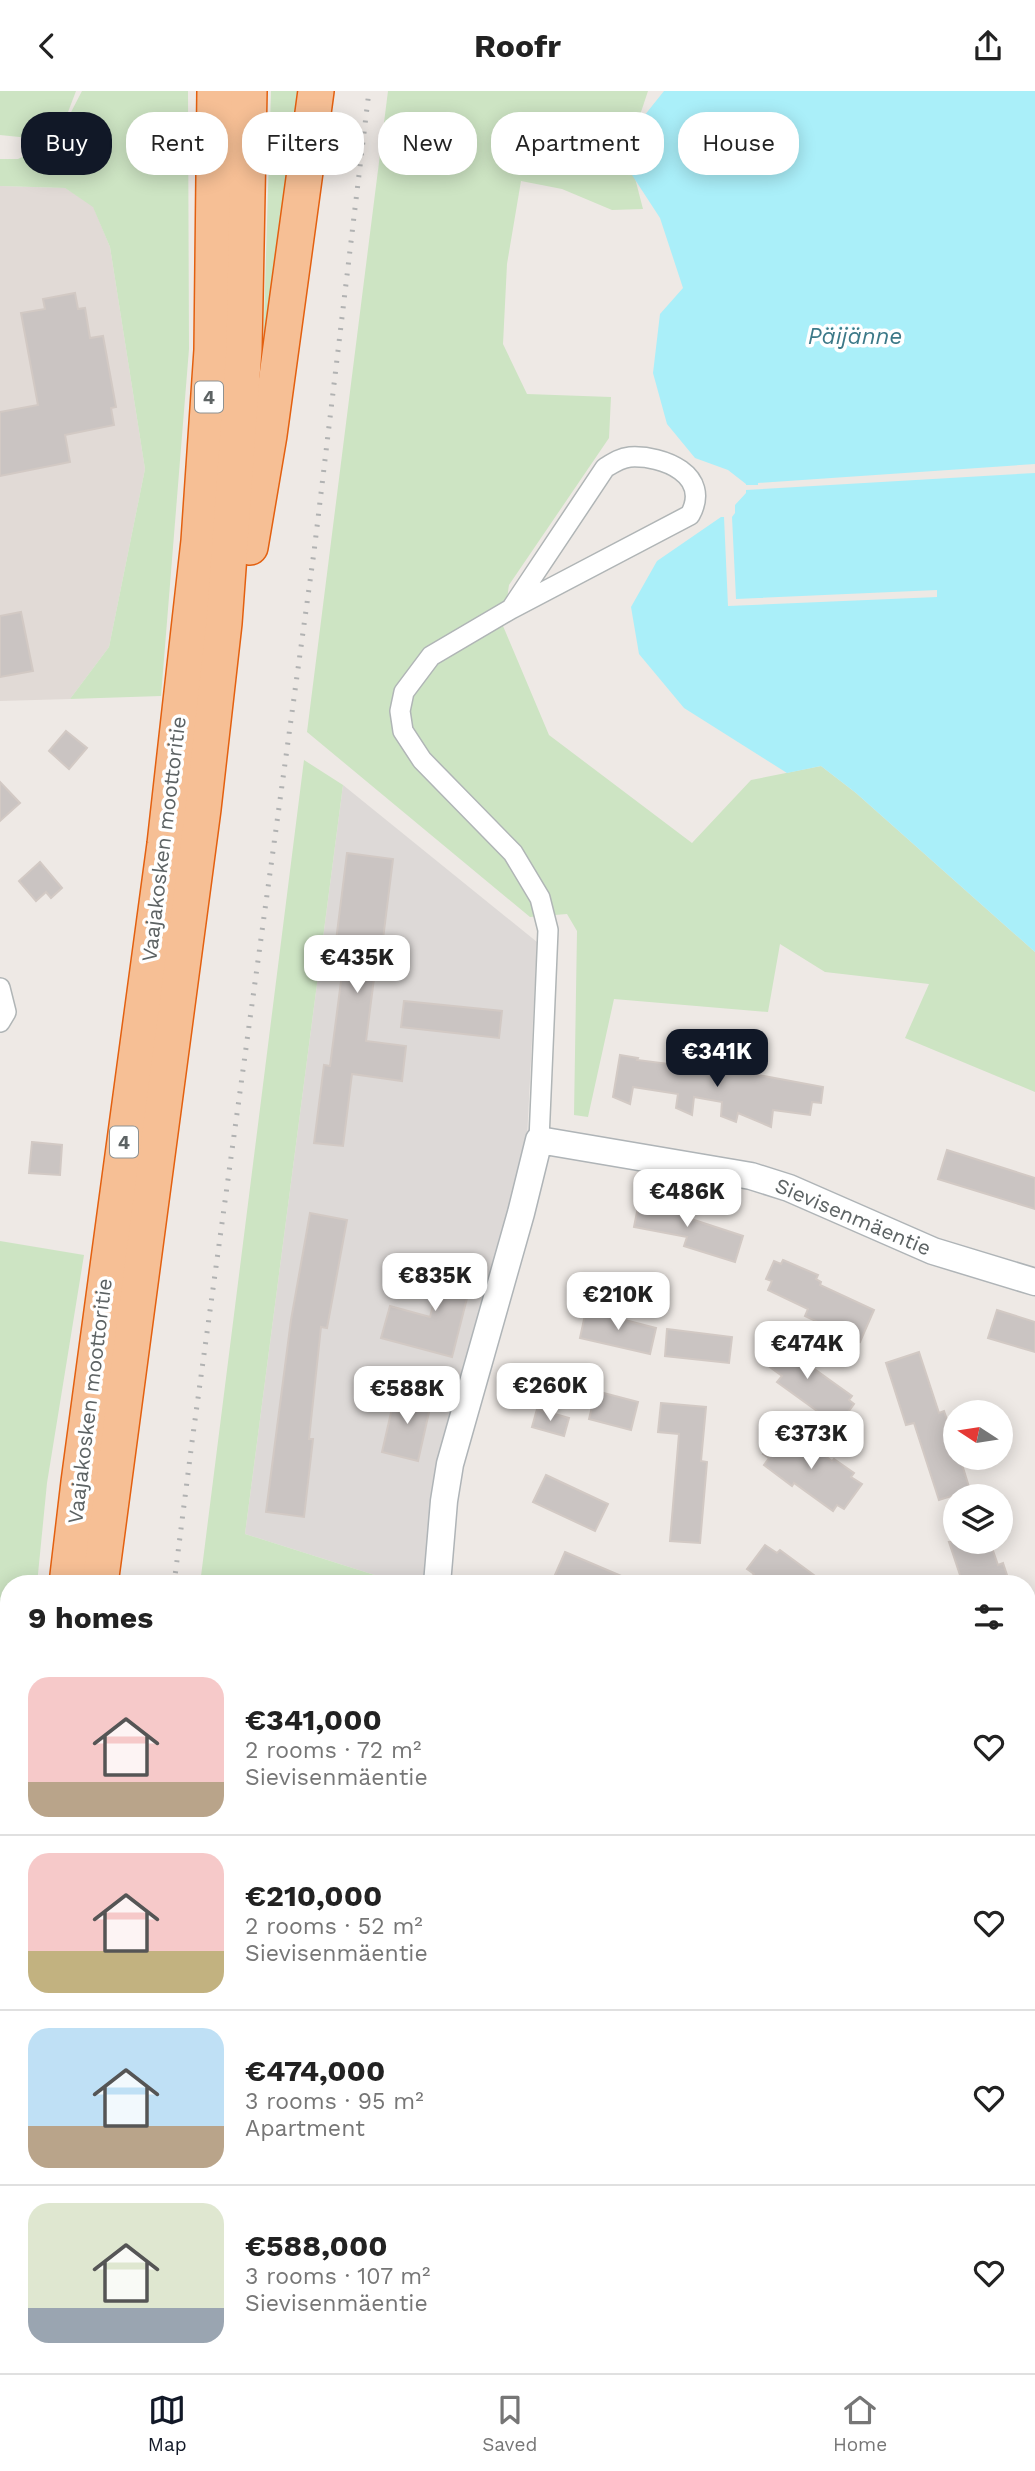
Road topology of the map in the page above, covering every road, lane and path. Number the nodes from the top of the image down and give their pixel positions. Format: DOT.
graph roads {
  1 [pos="215,91"];
  2 [pos="249,91"];
  3 [pos="316,91"];
  4 [pos="511,609"];
  5 [pos="224,623"];
  6 [pos="0,988"];
  7 [pos="0,1022"];
  8 [pos="539,1140"];
  9 [pos="1035,1282"];
  10 [pos="68,1575"];
  11 [pos="101,1575"];
  12 [pos="439,1575"];
  1 -- 10 [label="highway, Vaajakosken moottoritie / 4"];
  2 -- 5 [label="highway, Vaajakosken moottoritie / 4"];
  3 -- 5 [label="highway"];
  4 -- 4 [label="street"];
  4 -- 8 [label="street"];
  5 -- 11 [label="highway, Vaajakosken moottoritie / 4"];
  6 -- 7 [label="street"];
  8 -- 9 [label="street, Sievisenmäentie"];
  8 -- 12 [label="street"];
}
